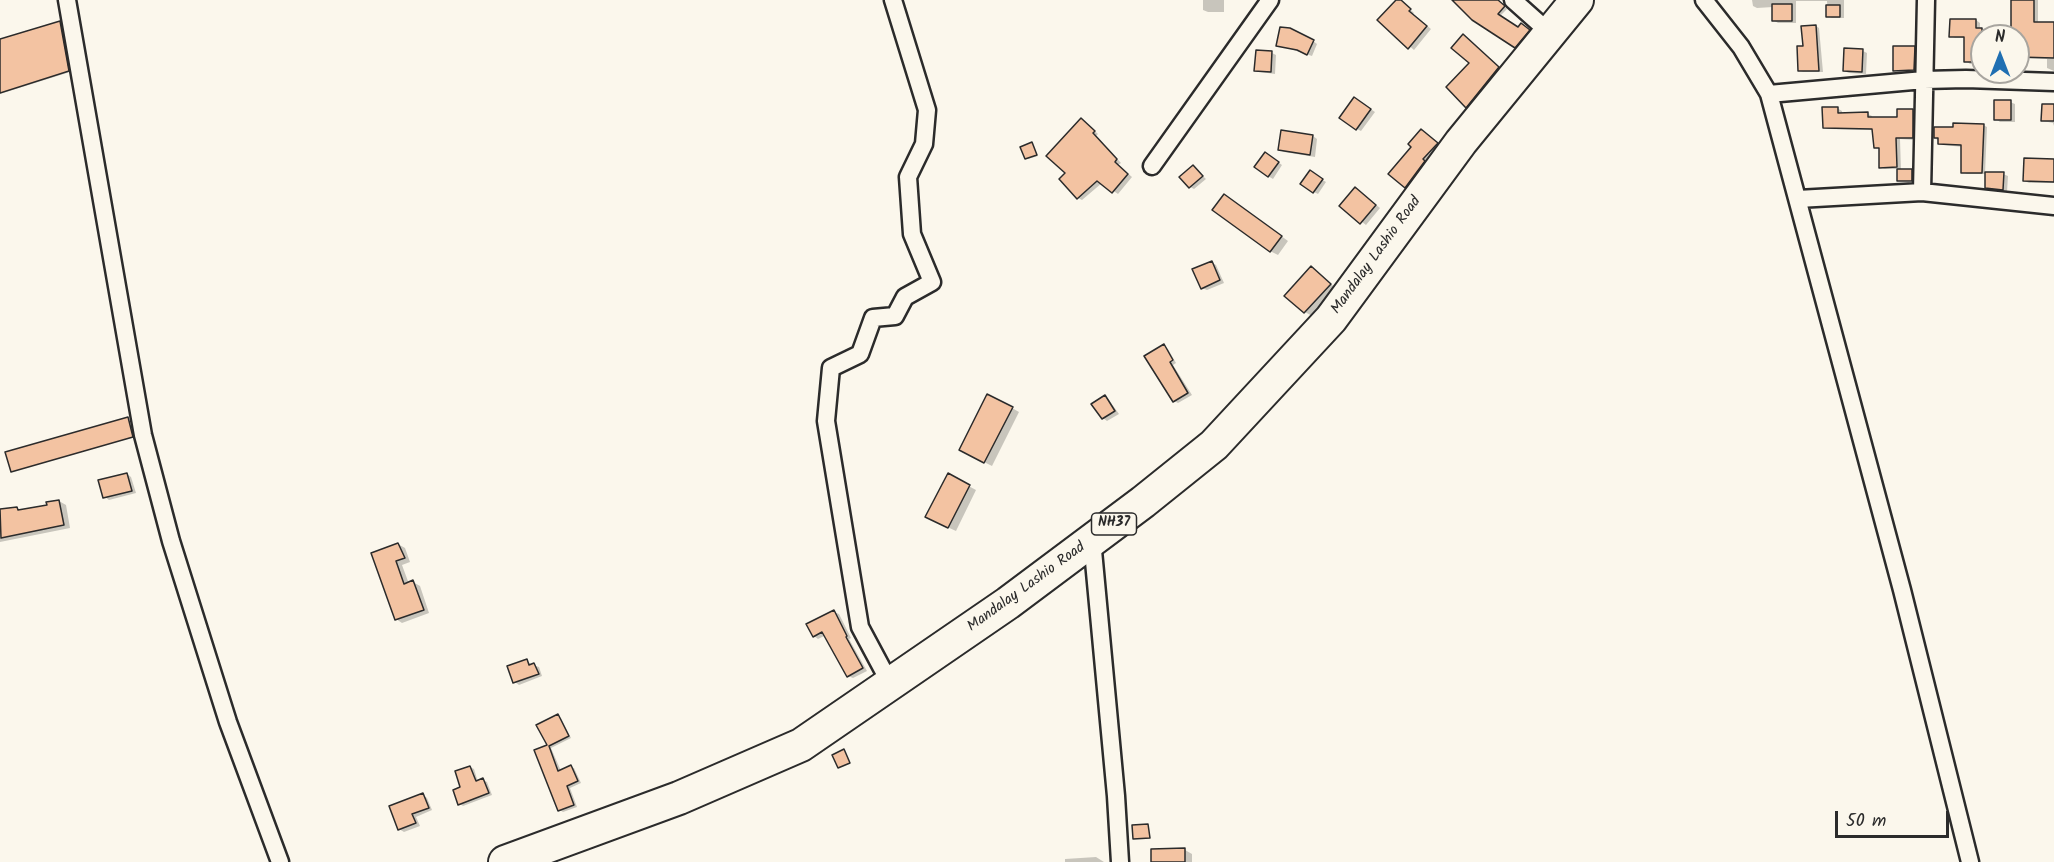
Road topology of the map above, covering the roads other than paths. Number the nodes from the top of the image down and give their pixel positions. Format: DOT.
graph roads {
  1 [pos="68,0"];
  2 [pos="893,0"];
  3 [pos="1270,0"];
  4 [pos="1513,0"];
  5 [pos="1577,0"];
  6 [pos="1704,0"];
  7 [pos="1926,0"];
  8 [pos="1550,33"];
  9 [pos="1924,80"];
  10 [pos="2054,82"];
  11 [pos="1769,94"];
  12 [pos="1152,166"];
  13 [pos="1922,192"];
  14 [pos="1798,199"];
  15 [pos="2054,206"];
  16 [pos="1092,540"];
  17 [pos="891,685"];
  18 [pos="280,862"];
  19 [pos="504,862"];
  20 [pos="1120,862"];
  21 [pos="1970,862"];
  1 -- 18 [label="street"];
  2 -- 17 [label="street"];
  3 -- 12 [label="street"];
  4 -- 8 [label="street"];
  5 -- 8 [label="highway, Mandalay Lashio Road / NH37"];
  6 -- 11 [label="street"];
  7 -- 9 [label="street"];
  8 -- 16 [label="highway, Mandalay Lashio Road / NH37"];
  9 -- 10 [label="street"];
  9 -- 11 [label="street"];
  9 -- 13 [label="street"];
  11 -- 14 [label="street"];
  13 -- 14 [label="street"];
  13 -- 15 [label="street"];
  14 -- 21 [label="street"];
  16 -- 17 [label="highway, Mandalay Lashio Road / NH37"];
  16 -- 20 [label="street"];
  17 -- 19 [label="highway, Mandalay Lashio Road / NH37"];
}
